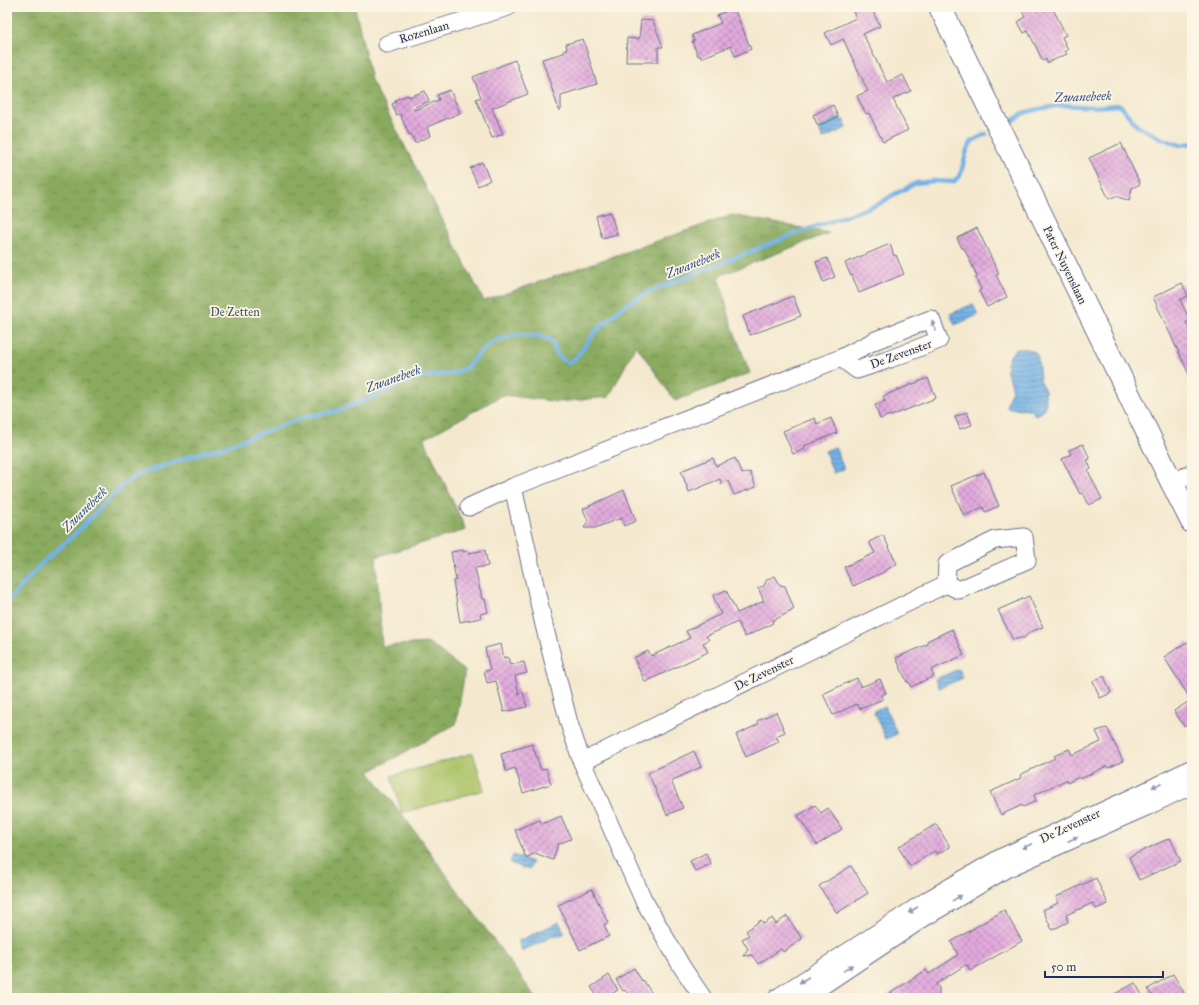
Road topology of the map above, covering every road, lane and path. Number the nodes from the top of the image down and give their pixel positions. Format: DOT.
graph roads {
  1 [pos="508,7"];
  2 [pos="940,7"];
  3 [pos="387,44"];
  4 [pos="841,358"];
  5 [pos="1192,473"];
  6 [pos="1172,483"];
  7 [pos="513,488"];
  8 [pos="469,507"];
  9 [pos="1192,522"];
  10 [pos="946,584"];
  11 [pos="582,762"];
  12 [pos="1192,768"];
  13 [pos="1192,785"];
  14 [pos="1143,800"];
  15 [pos="869,946"];
  16 [pos="703,998"];
  17 [pos="777,998"];
  18 [pos="804,998"];
  1 -- 3 [label="street, Rozenlaan"];
  2 -- 6 [label="street, Pater Nuyenslaan"];
  4 -- 4 [label="street, De Zevenster, one-way"];
  4 -- 7 [label="street, De Zevenster"];
  5 -- 6 [label="street"];
  6 -- 9 [label="street, Pater Nuyenslaan"];
  7 -- 8 [label="street, De Zevenster"];
  7 -- 11 [label="street"];
  10 -- 10 [label="street"];
  10 -- 11 [label="street, De Zevenster"];
  11 -- 16 [label="street"];
  12 -- 14 [label="street, De Zevenster, one-way"];
  13 -- 14 [label="street, De Zevenster"];
  14 -- 15 [label="street, De Zevenster"];
  15 -- 17 [label="street, De Zevenster, one-way"];
  18 -- 15 [label="street, De Zevenster, one-way"];
}
